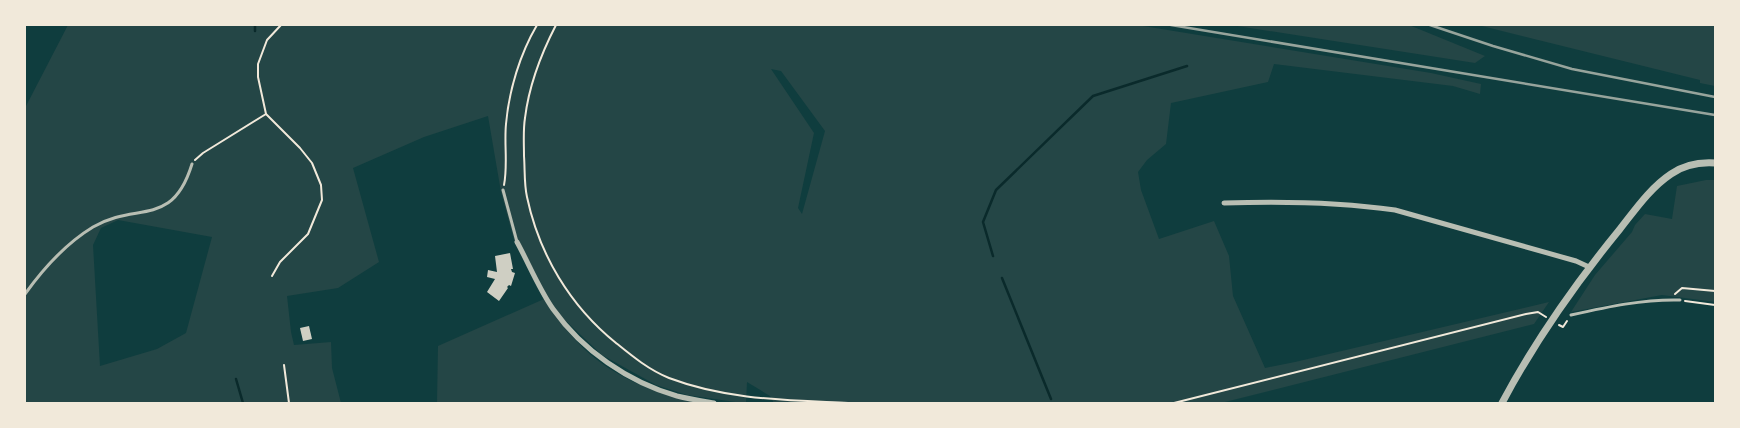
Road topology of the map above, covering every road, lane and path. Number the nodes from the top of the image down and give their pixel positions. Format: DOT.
graph roads {
  1 [pos="281,25"];
  2 [pos="537,25"];
  3 [pos="556,25"];
  4 [pos="266,114"];
  5 [pos="192,164"];
  6 [pos="1715,164"];
  7 [pos="503,190"];
  8 [pos="1224,203"];
  9 [pos="517,242"];
  10 [pos="1589,267"];
  11 [pos="272,276"];
  12 [pos="1682,288"];
  13 [pos="1715,291"];
  14 [pos="25,294"];
  15 [pos="1680,300"];
  16 [pos="1715,304"];
  17 [pos="1538,312"];
  18 [pos="1571,315"];
  19 [pos="1552,320"];
  20 [pos="284,365"];
  21 [pos="289,403"];
  22 [pos="714,403"];
  23 [pos="848,403"];
  24 [pos="1174,403"];
  25 [pos="1502,403"];
  1 -- 4 [label="path"];
  2 -- 7 [label="path"];
  3 -- 23 [label="path"];
  4 -- 5 [label="path"];
  4 -- 11 [label="path"];
  5 -- 14 [label="lane"];
  6 -- 10 [label="street"];
  7 -- 9 [label="lane"];
  8 -- 10 [label="street"];
  9 -- 22 [label="street"];
  10 -- 19 [label="street"];
  12 -- 13 [label="path"];
  15 -- 16 [label="path"];
  15 -- 18 [label="lane"];
  17 -- 24 [label="path"];
  18 -- 19 [label="path"];
  19 -- 25 [label="street"];
  20 -- 21 [label="path"];
}
